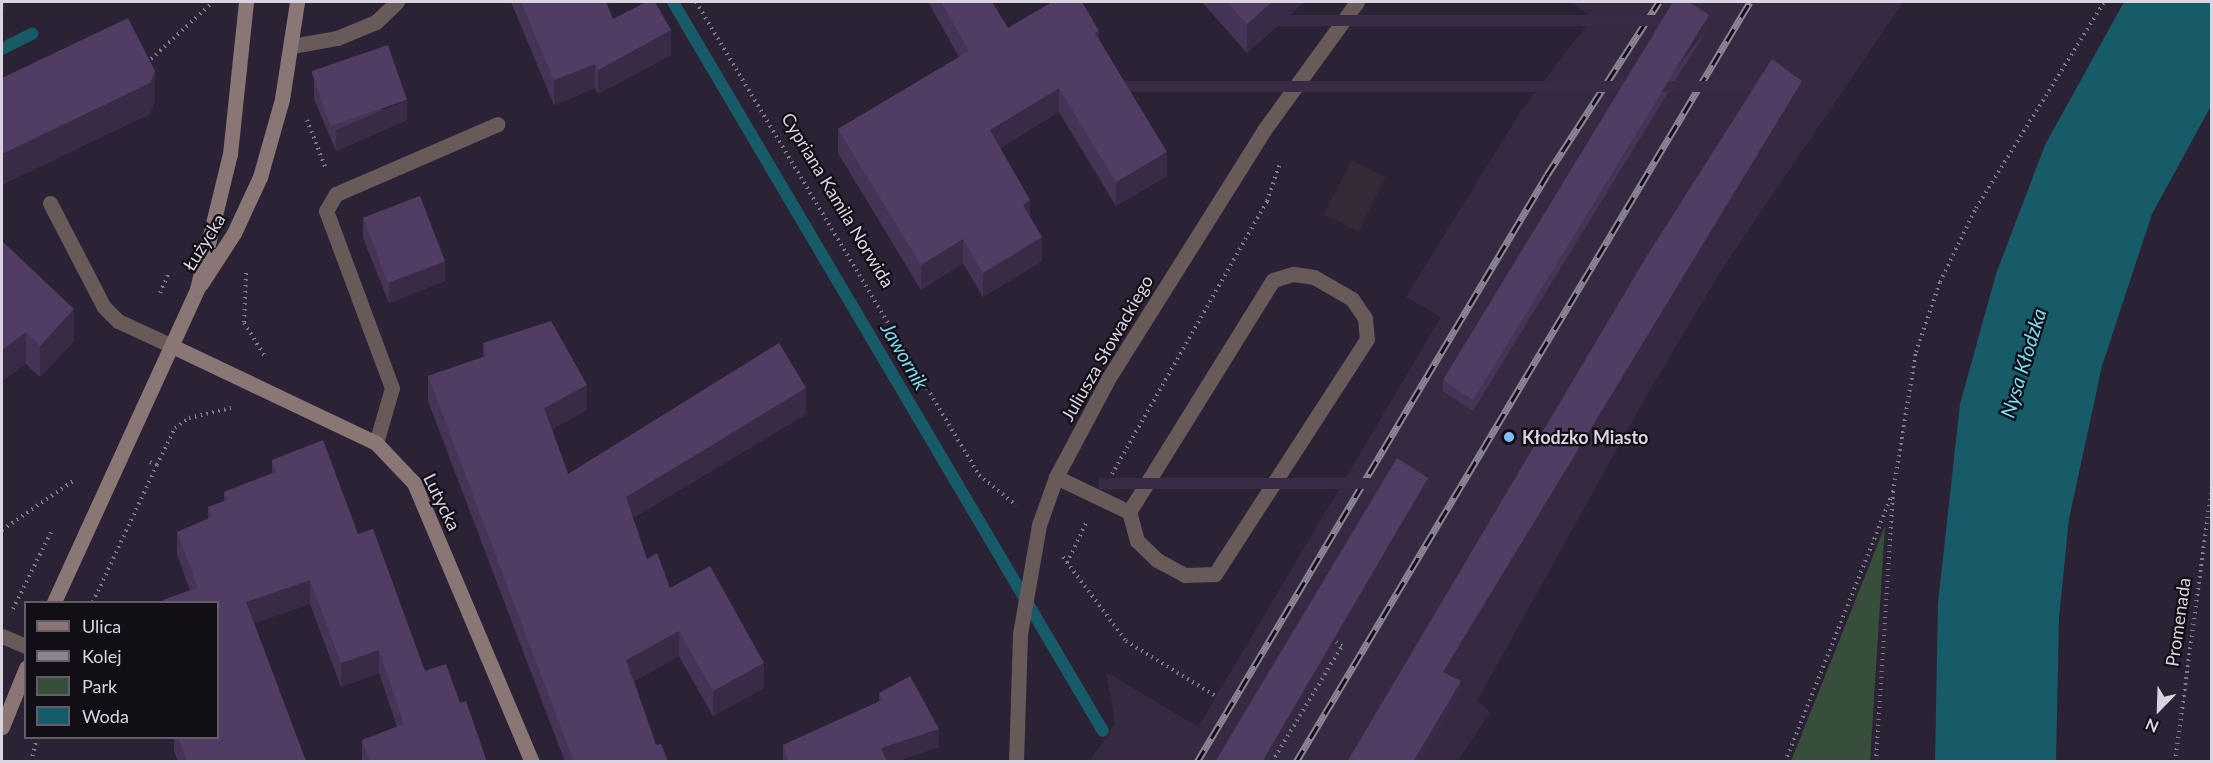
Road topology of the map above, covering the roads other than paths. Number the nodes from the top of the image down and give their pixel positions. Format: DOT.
graph roads {
  1 [pos="246,2"];
  2 [pos="297,2"];
  3 [pos="397,2"];
  4 [pos="1357,2"];
  5 [pos="292,46"];
  6 [pos="498,124"];
  7 [pos="50,204"];
  8 [pos="197,289"];
  9 [pos="172,346"];
  10 [pos="376,442"];
  11 [pos="1056,477"];
  12 [pos="1130,512"];
  13 [pos="55,601"];
  14 [pos="2,636"];
  15 [pos="24,645"];
  16 [pos="24,673"];
  17 [pos="2,727"];
  18 [pos="532,762"];
  19 [pos="1016,762"];
  1 -- 8 [label="main road, Łużycka"];
  2 -- 5 [label="main road, Łużycka"];
  3 -- 5 [label="street"];
  4 -- 11 [label="street, Juliusza Słowackiego"];
  5 -- 8 [label="main road, Łużycka"];
  6 -- 10 [label="street"];
  7 -- 9 [label="street"];
  8 -- 9 [label="main road"];
  9 -- 10 [label="main road, Lutycka"];
  9 -- 13 [label="main road"];
  10 -- 18 [label="main road, Lutycka"];
  11 -- 12 [label="street"];
  11 -- 19 [label="street, Juliusza Słowackiego"];
  12 -- 12 [label="street"];
  14 -- 15 [label="street"];
  16 -- 17 [label="main road"];
}
